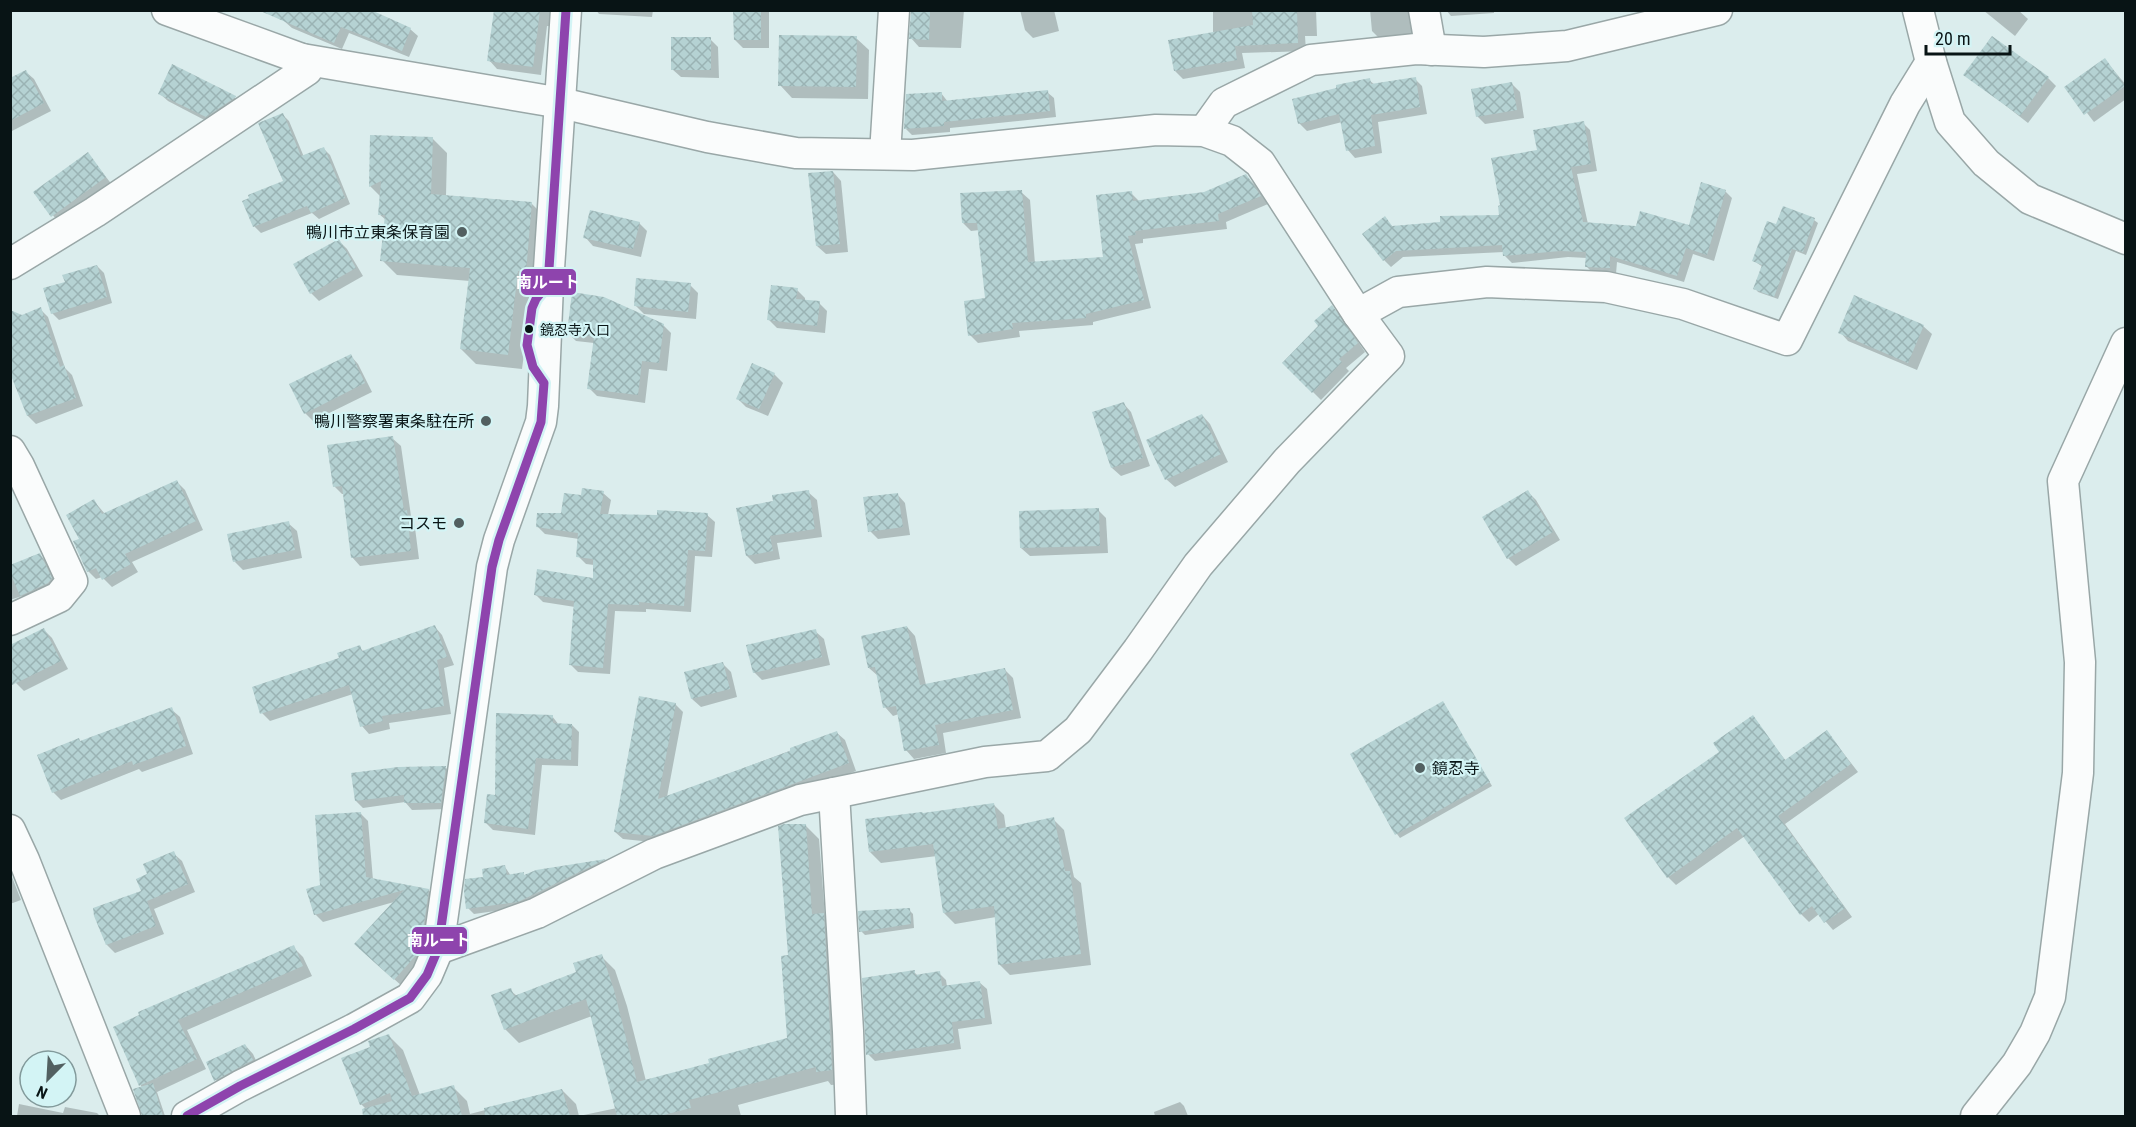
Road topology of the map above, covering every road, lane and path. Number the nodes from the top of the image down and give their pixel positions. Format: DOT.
graph roads {
  1 [pos="167,10"];
  2 [pos="566,10"];
  3 [pos="894,10"];
  4 [pos="1424,10"];
  5 [pos="1717,10"];
  6 [pos="1918,10"];
  7 [pos="1431,50"];
  8 [pos="302,59"];
  9 [pos="1931,62"];
  10 [pos="561,103"];
  11 [pos="1204,131"];
  12 [pos="885,154"];
  13 [pos="2126,239"];
  14 [pos="10,264"];
  15 [pos="1358,314"];
  16 [pos="2126,343"];
  17 [pos="10,451"];
  18 [pos="10,620"];
  19 [pos="834,793"];
  20 [pos="10,830"];
  21 [pos="438,949"];
  22 [pos="125,1116"];
  23 [pos="187,1116"];
  24 [pos="851,1116"];
  25 [pos="1977,1116"];
  1 -- 8 [label="street"];
  2 -- 10 [label="street"];
  3 -- 12 [label="street"];
  4 -- 7 [label="street"];
  5 -- 7 [label="street"];
  6 -- 9 [label="street"];
  7 -- 11 [label="street"];
  8 -- 10 [label="street"];
  8 -- 14 [label="street"];
  9 -- 13 [label="street"];
  9 -- 15 [label="street"];
  10 -- 12 [label="street"];
  10 -- 21 [label="street"];
  11 -- 12 [label="street"];
  11 -- 15 [label="street"];
  15 -- 19 [label="street"];
  16 -- 25 [label="street"];
  17 -- 18 [label="street"];
  19 -- 21 [label="street"];
  19 -- 24 [label="street"];
  20 -- 22 [label="street"];
  21 -- 23 [label="street"];
}
